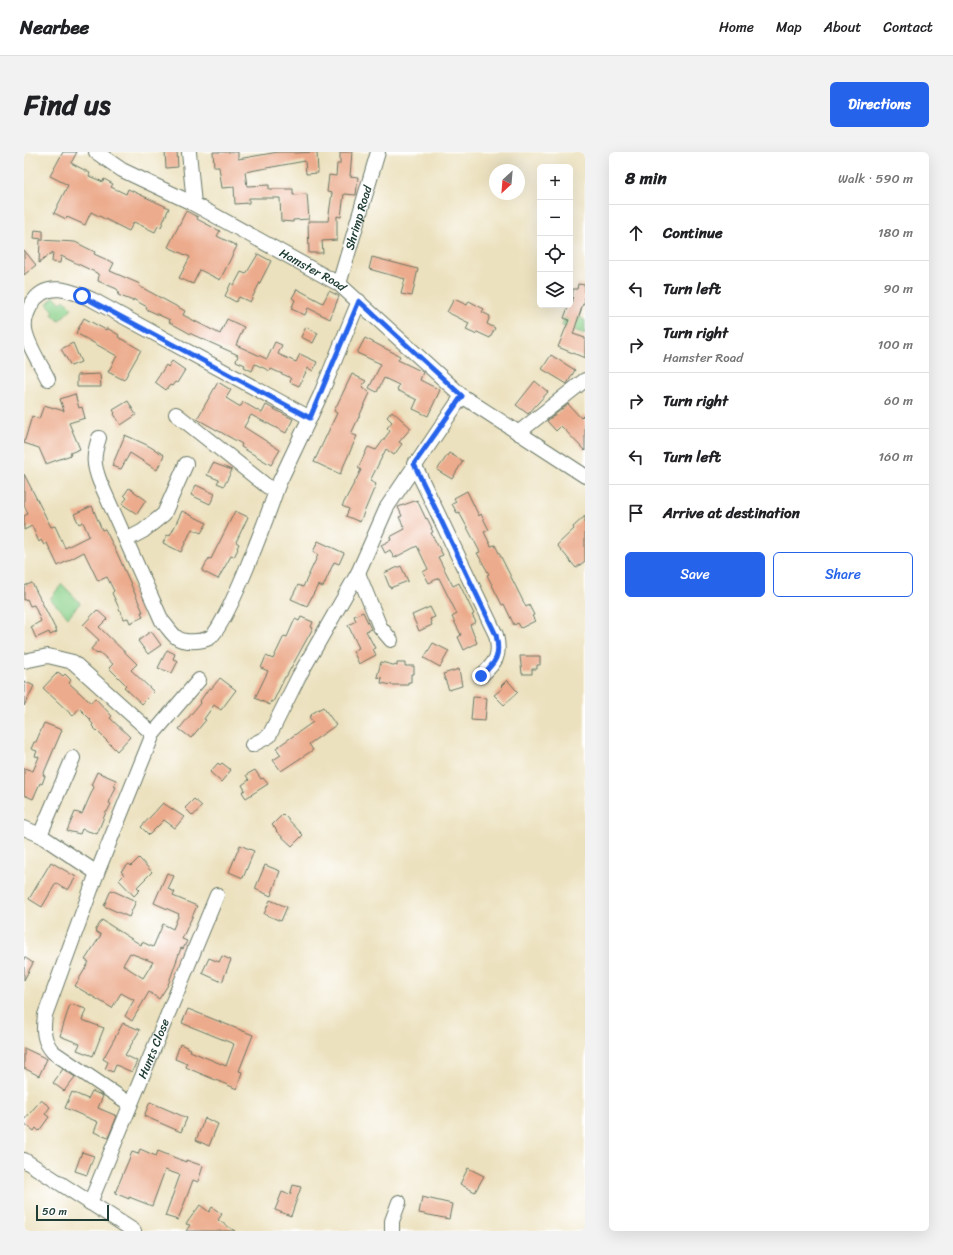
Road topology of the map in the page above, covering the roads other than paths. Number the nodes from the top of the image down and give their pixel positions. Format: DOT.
graph roads {
  1 [pos="96,152"];
  2 [pos="189,152"];
  3 [pos="378,152"];
  4 [pos="194,204"];
  5 [pos="338,284"];
  6 [pos="359,301"];
  7 [pos="48,379"];
  8 [pos="585,380"];
  9 [pos="462,396"];
  10 [pos="176,414"];
  11 [pos="310,418"];
  12 [pos="518,433"];
  13 [pos="99,438"];
  14 [pos="186,464"];
  15 [pos="414,464"];
  16 [pos="585,476"];
  17 [pos="278,485"];
  18 [pos="126,540"];
  19 [pos="358,573"];
  20 [pos="390,640"];
  21 [pos="24,661"];
  22 [pos="481,676"];
  23 [pos="199,680"];
  24 [pos="153,734"];
  25 [pos="252,745"];
  26 [pos="73,758"];
  27 [pos="24,828"];
  28 [pos="40,835"];
  29 [pos="97,873"];
  30 [pos="217,894"];
  31 [pos="130,1104"];
  32 [pos="24,1160"];
  33 [pos="399,1202"];
  34 [pos="90,1203"];
  35 [pos="134,1231"];
  36 [pos="392,1231"];
  1 -- 4 [label="street, Hamster Road"];
  2 -- 4 [label="street"];
  3 -- 5 [label="street, Shrimp Road"];
  4 -- 5 [label="street, Hamster Road"];
  5 -- 6 [label="street, Hamster Road"];
  6 -- 9 [label="street, Hamster Road"];
  6 -- 11 [label="street"];
  7 -- 11 [label="street"];
  8 -- 12 [label="street"];
  9 -- 12 [label="street, Hamster Road"];
  9 -- 15 [label="street"];
  10 -- 17 [label="street"];
  11 -- 17 [label="street"];
  12 -- 16 [label="street, Hamster Road"];
  13 -- 18 [label="street"];
  14 -- 18 [label="street"];
  15 -- 19 [label="street"];
  15 -- 22 [label="street"];
  17 -- 18 [label="street"];
  19 -- 20 [label="street"];
  19 -- 25 [label="street"];
  21 -- 24 [label="street"];
  23 -- 24 [label="street"];
  24 -- 29 [label="street"];
  26 -- 28 [label="street"];
  27 -- 28 [label="street"];
  28 -- 29 [label="street"];
  29 -- 31 [label="street"];
  30 -- 31 [label="street, Hunts Close"];
  31 -- 34 [label="street, Hunts Close"];
  32 -- 34 [label="street"];
  33 -- 36 [label="street"];
  34 -- 35 [label="street"];
}
